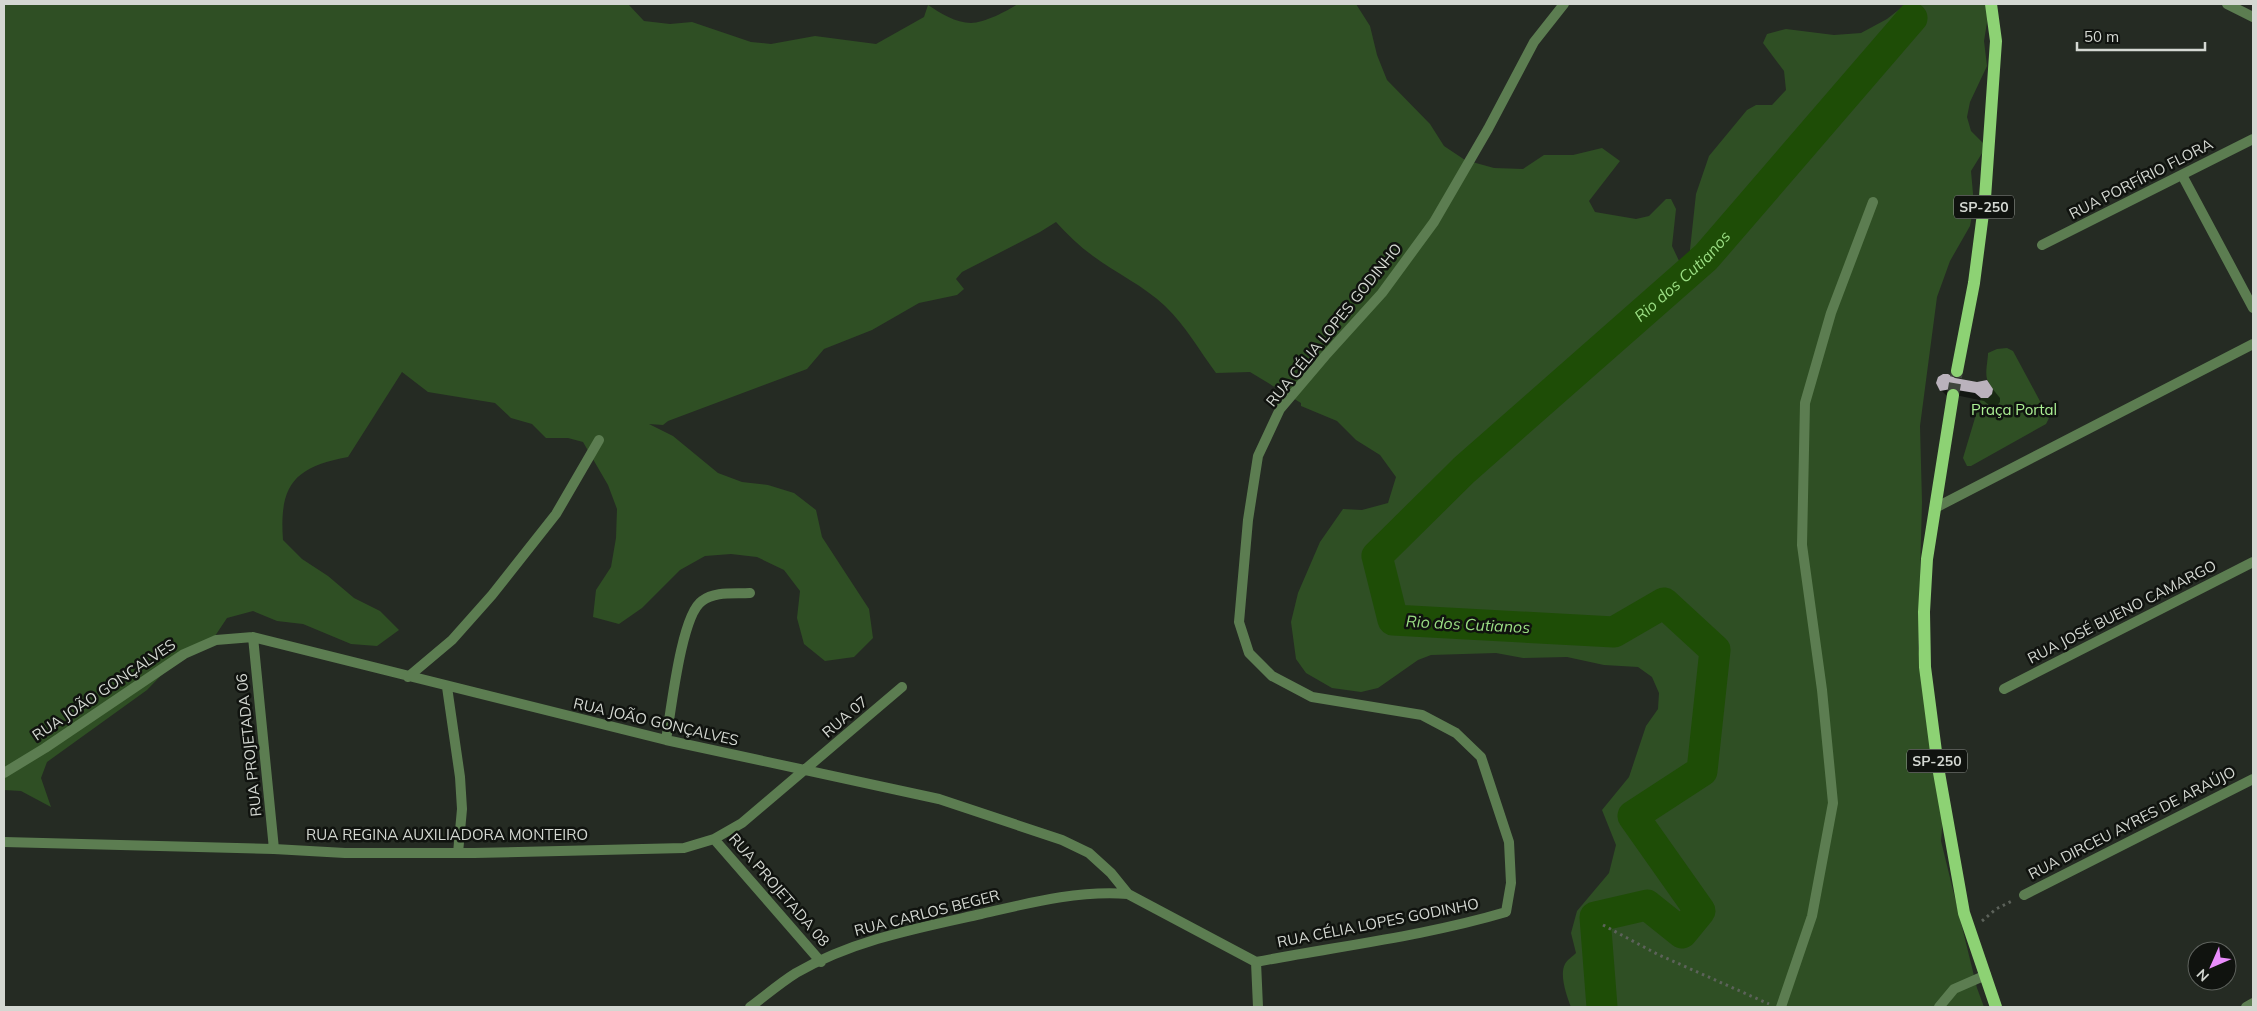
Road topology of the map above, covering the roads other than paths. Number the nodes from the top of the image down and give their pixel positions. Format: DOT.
graph roads {
  1 [pos="1564,4"];
  2 [pos="1991,4"];
  3 [pos="2227,4"];
  4 [pos="2253,17"];
  5 [pos="2253,139"];
  6 [pos="2182,175"];
  7 [pos="1872,202"];
  8 [pos="2042,245"];
  9 [pos="2253,308"];
  10 [pos="2253,344"];
  11 [pos="1956,371"];
  12 [pos="1953,395"];
  13 [pos="599,440"];
  14 [pos="1934,508"];
  15 [pos="2253,562"];
  16 [pos="750,593"];
  17 [pos="254,637"];
  18 [pos="408,677"];
  19 [pos="902,686"];
  20 [pos="447,687"];
  21 [pos="2004,689"];
  22 [pos="666,740"];
  23 [pos="806,770"];
  24 [pos="4,773"];
  25 [pos="2253,779"];
  26 [pos="714,839"];
  27 [pos="4,842"];
  28 [pos="274,849"];
  29 [pos="458,853"];
  30 [pos="1128,894"];
  31 [pos="2024,895"];
  32 [pos="821,962"];
  33 [pos="1256,962"];
  34 [pos="1986,975"];
  35 [pos="2253,1003"];
  36 [pos="750,1007"];
  37 [pos="1258,1007"];
  38 [pos="1781,1007"];
  39 [pos="1939,1007"];
  40 [pos="1996,1007"];
  41 [pos="2246,1007"];
  1 -- 33 [label="street, RUA CÉLIA LOPES GODINHO"];
  2 -- 11 [label="main road, SP-250"];
  3 -- 4 [label="street"];
  5 -- 6 [label="street, RUA PORFÍRIO FLORA"];
  6 -- 8 [label="street, RUA PORFÍRIO FLORA"];
  6 -- 9 [label="street"];
  7 -- 38 [label="street"];
  10 -- 14 [label="street"];
  12 -- 14 [label="main road, SP-250"];
  13 -- 18 [label="street"];
  14 -- 34 [label="main road, SP-250"];
  15 -- 21 [label="street, RUA JOSÉ BUENO CAMARGO"];
  16 -- 22 [label="street"];
  17 -- 18 [label="street, RUA JOÃO GONÇALVES"];
  17 -- 24 [label="street, RUA JOÃO GONÇALVES"];
  17 -- 28 [label="street, RUA PROJETADA 06"];
  18 -- 20 [label="street, RUA JOÃO GONÇALVES"];
  19 -- 23 [label="street, RUA 07"];
  20 -- 22 [label="street, RUA JOÃO GONÇALVES"];
  20 -- 29 [label="street"];
  22 -- 23 [label="street, RUA JOÃO GONÇALVES"];
  23 -- 26 [label="street, RUA REGINA AUXILIADORA MONTEIRO"];
  23 -- 30 [label="street, RUA JOÃO GONÇALVES"];
  25 -- 31 [label="street, RUA DIRCEU AYRES DE ARAÚJO"];
  26 -- 29 [label="street, RUA REGINA AUXILIADORA MONTEIRO"];
  26 -- 32 [label="street, RUA PROJETADA 08"];
  27 -- 28 [label="street, RUA REGINA AUXILIADORA MONTEIRO"];
  28 -- 29 [label="street, RUA REGINA AUXILIADORA MONTEIRO"];
  30 -- 32 [label="street, RUA CARLOS BEGER"];
  30 -- 33 [label="street, RUA JOÃO GONÇALVES"];
  32 -- 36 [label="street, RUA CARLOS BEGER"];
  33 -- 37 [label="street"];
  34 -- 39 [label="street"];
  34 -- 40 [label="main road, SP-250"];
  35 -- 41 [label="street"];
}
